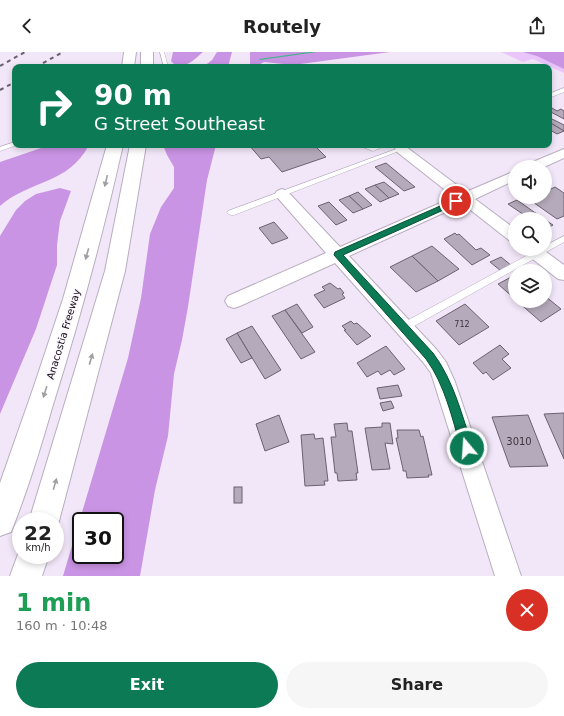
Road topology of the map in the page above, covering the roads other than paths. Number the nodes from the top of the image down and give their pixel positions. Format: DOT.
graph roads {
  1 [pos="130,52"];
  2 [pos="147,52"];
  3 [pos="162,52"];
  4 [pos="128,64"];
  5 [pos="147,64"];
  6 [pos="165,64"];
  7 [pos="564,90"];
  8 [pos="552,95"];
  9 [pos="12,145"];
  10 [pos="552,146"];
  11 [pos="114,148"];
  12 [pos="137,148"];
  13 [pos="396,148"];
  14 [pos="399,148"];
  15 [pos="0,149"];
  16 [pos="564,153"];
  17 [pos="548,160"];
  18 [pos="508,178"];
  19 [pos="282,194"];
  20 [pos="464,198"];
  21 [pos="231,213"];
  22 [pos="508,231"];
  23 [pos="564,240"];
  24 [pos="552,245"];
  25 [pos="338,255"];
  26 [pos="528,256"];
  27 [pos="540,256"];
  28 [pos="564,274"];
  29 [pos="234,301"];
  30 [pos="404,328"];
  31 [pos="47,512"];
  32 [pos="0,521"];
  33 [pos="30,564"];
  34 [pos="26,576"];
  35 [pos="508,576"];
  1 -- 4 [label="highway"];
  2 -- 5 [label="highway"];
  3 -- 6 [label="lane"];
  7 -- 8 [label="lane"];
  9 -- 15 [label="lane"];
  10 -- 16 [label="street"];
  11 -- 32 [label="highway, Anacostia Freeway, one-way"];
  31 -- 12 [label="highway, one-way"];
  13 -- 19 [label="lane"];
  14 -- 20 [label="street"];
  16 -- 17 [label="street"];
  18 -- 20 [label="street"];
  19 -- 21 [label="lane"];
  19 -- 25 [label="street"];
  20 -- 22 [label="street"];
  20 -- 25 [label="street"];
  23 -- 24 [label="lane"];
  25 -- 29 [label="street"];
  25 -- 30 [label="street"];
  26 -- 30 [label="lane"];
  27 -- 28 [label="street"];
  30 -- 35 [label="street"];
  33 -- 34 [label="highway"];
}
